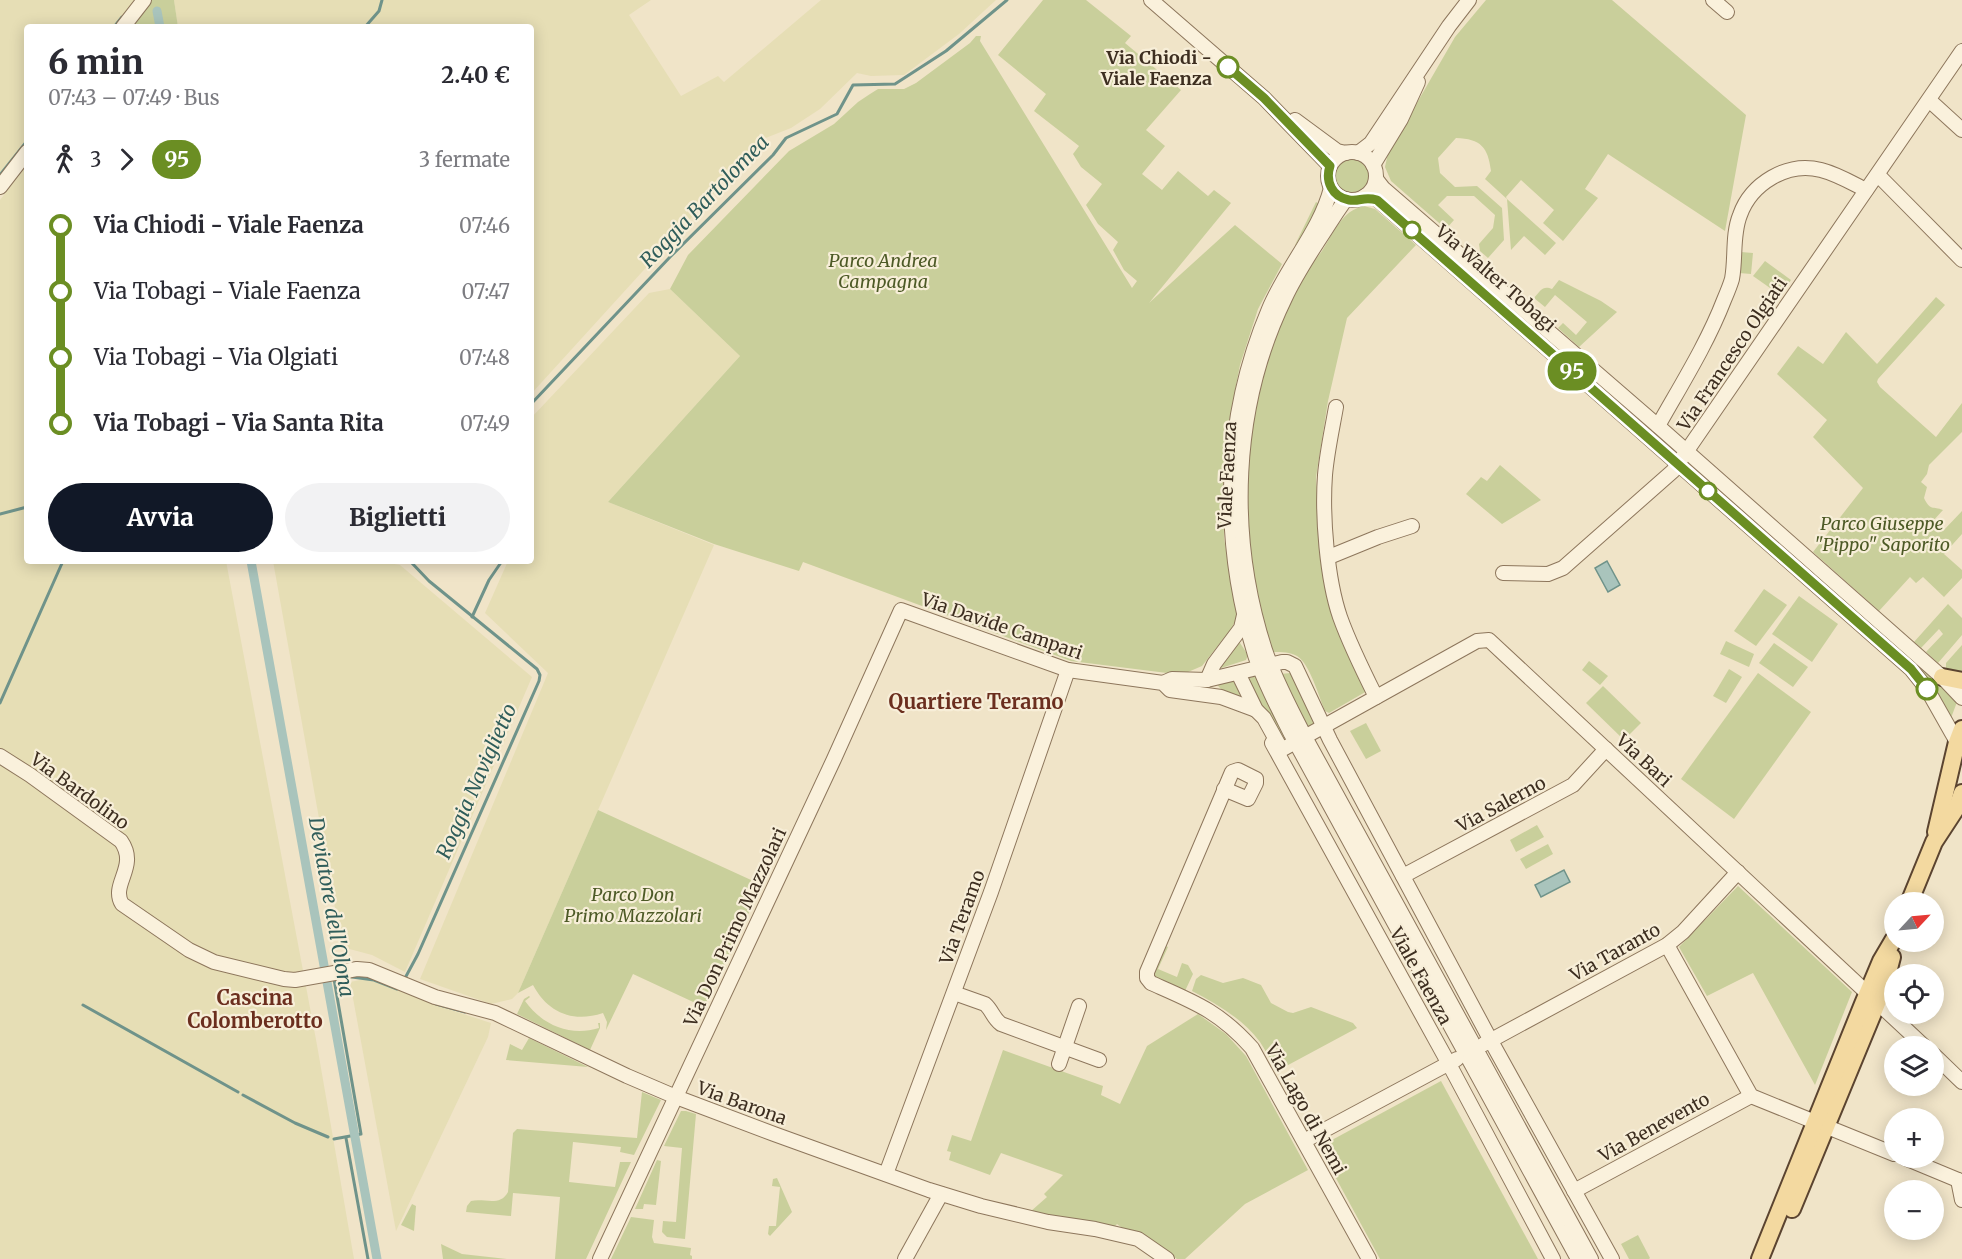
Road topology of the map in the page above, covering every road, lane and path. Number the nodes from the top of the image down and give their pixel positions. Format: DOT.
graph roads {
  1 [pos="144,0"];
  2 [pos="1151,0"];
  3 [pos="1469,0"];
  4 [pos="1713,0"];
  5 [pos="1726,12"];
  6 [pos="125,24"];
  7 [pos="1430,54"];
  8 [pos="1960,59"];
  9 [pos="1264,98"];
  10 [pos="1929,100"];
  11 [pos="1962,130"];
  12 [pos="1352,153"];
  13 [pos="24,156"];
  14 [pos="1373,165"];
  15 [pos="1330,166"];
  16 [pos="1878,175"];
  17 [pos="1376,179"];
  18 [pos="0,187"];
  19 [pos="1331,188"];
  20 [pos="1866,190"];
  21 [pos="1365,196"];
  22 [pos="1346,199"];
  23 [pos="1962,260"];
  24 [pos="1336,407"];
  25 [pos="1658,426"];
  26 [pos="1688,452"];
  27 [pos="1678,464"];
  28 [pos="1412,526"];
  29 [pos="1329,557"];
  30 [pos="1503,573"];
  31 [pos="901,610"];
  32 [pos="1243,610"];
  33 [pos="1265,666"];
  34 [pos="1068,670"];
  35 [pos="1238,673"];
  36 [pos="1942,677"];
  37 [pos="1207,680"];
  38 [pos="1962,681"];
  39 [pos="1163,683"];
  40 [pos="1221,697"];
  41 [pos="1376,697"];
  42 [pos="1962,698"];
  43 [pos="1257,711"];
  44 [pos="1323,726"];
  45 [pos="1300,740"];
  46 [pos="1960,740"];
  47 [pos="1606,749"];
  48 [pos="0,756"];
  49 [pos="1224,789"];
  50 [pos="1960,801"];
  51 [pos="1934,842"];
  52 [pos="1738,872"];
  53 [pos="1403,876"];
  54 [pos="1914,892"];
  55 [pos="1667,945"];
  56 [pos="1887,952"];
  57 [pos="312,976"];
  58 [pos="954,993"];
  59 [pos="1872,997"];
  60 [pos="1079,1006"];
  61 [pos="1913,1036"];
  62 [pos="1491,1041"];
  63 [pos="1065,1047"];
  64 [pos="1471,1052"];
  65 [pos="1100,1060"];
  66 [pos="1059,1064"];
  67 [pos="1449,1064"];
  68 [pos="1944,1065"];
  69 [pos="1962,1082"];
  70 [pos="1751,1096"];
  71 [pos="676,1097"];
  72 [pos="1821,1124"];
  73 [pos="1304,1141"];
  74 [pos="1884,1150"];
  75 [pos="1932,1168"];
  76 [pos="886,1174"];
  77 [pos="1960,1178"];
  78 [pos="1574,1191"];
  79 [pos="941,1194"];
  80 [pos="1962,1200"];
  81 [pos="600,1259"];
  82 [pos="904,1259"];
  83 [pos="1167,1259"];
  84 [pos="1369,1259"];
  85 [pos="1553,1259"];
  86 [pos="1578,1259"];
  87 [pos="1591,1259"];
  88 [pos="1612,1259"];
  89 [pos="1760,1259"];
  90 [pos="1771,1259"];
  1 -- 6 [label="street"];
  2 -- 9 [label="street"];
  3 -- 7 [label="street"];
  4 -- 5 [label="street"];
  7 -- 12 [label="street"];
  7 -- 14 [label="street"];
  8 -- 10 [label="street, Via Francesco Olgiati"];
  9 -- 12 [label="street"];
  9 -- 15 [label="street"];
  10 -- 11 [label="street"];
  10 -- 16 [label="street, Via Francesco Olgiati"];
  12 -- 14 [label="street"];
  12 -- 15 [label="street"];
  13 -- 18 [label="street"];
  14 -- 17 [label="street"];
  15 -- 19 [label="street"];
  16 -- 20 [label="street, Via Francesco Olgiati"];
  16 -- 23 [label="street"];
  17 -- 21 [label="street"];
  17 -- 25 [label="street, Via Walter Tobagi"];
  19 -- 22 [label="street"];
  19 -- 32 [label="street, Viale Faenza"];
  20 -- 25 [label="street"];
  20 -- 26 [label="street, Via Francesco Olgiati"];
  21 -- 22 [label="street"];
  21 -- 27 [label="street, Via Walter Tobagi"];
  22 -- 33 [label="street, Viale Faenza"];
  24 -- 29 [label="street"];
  25 -- 26 [label="street, Via Walter Tobagi"];
  26 -- 27 [label="street, Via Francesco Olgiati"];
  26 -- 36 [label="street, Via Walter Tobagi"];
  27 -- 30 [label="street, Via Francesco Olgiati"];
  27 -- 46 [label="street, Via Walter Tobagi"];
  28 -- 29 [label="street"];
  29 -- 41 [label="street"];
  31 -- 34 [label="street, Via Davide Campari"];
  31 -- 71 [label="street, Via Don Primo Mazzolari"];
  32 -- 33 [label="street, Viale Faenza"];
  32 -- 37 [label="street, Viale Faenza"];
  33 -- 35 [label="street, Viale Faenza"];
  33 -- 44 [label="street, Viale Faenza"];
  33 -- 45 [label="street, Viale Faenza"];
  34 -- 39 [label="street, Via Davide Campari"];
  34 -- 58 [label="street, Via Teramo"];
  35 -- 37 [label="street, Viale Faenza"];
  35 -- 43 [label="street, Viale Faenza"];
  36 -- 38 [label="main road"];
  36 -- 42 [label="street, Via Walter Tobagi"];
  37 -- 39 [label="street, Via Davide Campari"];
  37 -- 40 [label="street"];
  39 -- 40 [label="street, Via Davide Campari"];
  40 -- 43 [label="street, Via Davide Campari"];
  41 -- 44 [label="street, Via Bari"];
  41 -- 47 [label="street, Via Bari"];
  43 -- 45 [label="street, Viale Faenza"];
  43 -- 67 [label="street, Viale Faenza"];
  44 -- 45 [label="street"];
  44 -- 53 [label="street, Viale Faenza"];
  45 -- 64 [label="street, Viale Faenza"];
  46 -- 51 [label="main road"];
  47 -- 52 [label="street, Via Bari"];
  47 -- 53 [label="street, Via Salerno"];
  48 -- 57 [label="street, Via Bardolino"];
  49 -- 73 [label="street, Via Lago di Nemi"];
  50 -- 51 [label="main road"];
  51 -- 54 [label="main road"];
  52 -- 55 [label="street, Via Taranto"];
  52 -- 59 [label="street, Via Bari"];
  53 -- 62 [label="street, Viale Faenza"];
  55 -- 62 [label="street, Via Taranto"];
  55 -- 70 [label="street"];
  56 -- 59 [label="main road"];
  57 -- 71 [label="street, Via Barona"];
  58 -- 63 [label="street"];
  58 -- 76 [label="street, Via Teramo"];
  59 -- 61 [label="street, Via Bari"];
  59 -- 72 [label="main road"];
  60 -- 63 [label="street"];
  62 -- 64 [label="street, Via Taranto"];
  62 -- 78 [label="street, Viale Faenza"];
  63 -- 65 [label="street"];
  63 -- 66 [label="street"];
  64 -- 67 [label="street, Via Taranto"];
  64 -- 86 [label="street, Viale Faenza"];
  64 -- 87 [label="street, Viale Faenza"];
  67 -- 73 [label="street, Via Taranto"];
  67 -- 85 [label="street, Viale Faenza"];
  68 -- 69 [label="street"];
  70 -- 72 [label="street"];
  70 -- 78 [label="street, Via Benevento"];
  71 -- 76 [label="street, Via Barona"];
  71 -- 81 [label="street, Via Don Primo Mazzolari"];
  72 -- 74 [label="street"];
  72 -- 89 [label="main road"];
  72 -- 90 [label="main road"];
  73 -- 84 [label="street, Via Lago di Nemi"];
  75 -- 77 [label="street"];
  76 -- 79 [label="street, Via Barona"];
  77 -- 80 [label="street"];
  78 -- 88 [label="street, Viale Faenza"];
  79 -- 82 [label="street"];
  79 -- 83 [label="street, Via Barona"];
}
